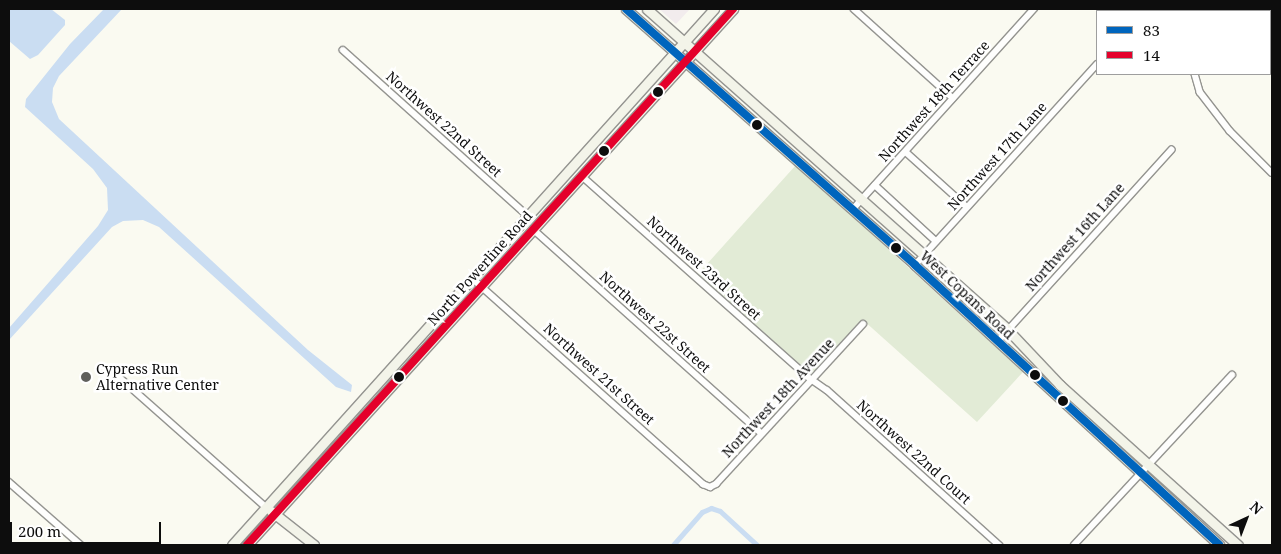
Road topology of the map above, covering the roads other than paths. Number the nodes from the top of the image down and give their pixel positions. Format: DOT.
graph roads {
  1 [pos="626,9"];
  2 [pos="647,9"];
  3 [pos="714,9"];
  4 [pos="733,9"];
  5 [pos="854,9"];
  6 [pos="1034,9"];
  7 [pos="685,42"];
  8 [pos="343,50"];
  9 [pos="696,51"];
  10 [pos="675,52"];
  11 [pos="686,61"];
  12 [pos="1096,65"];
  13 [pos="1197,75"];
  14 [pos="953,98"];
  15 [pos="1171,150"];
  16 [pos="906,152"];
  17 [pos="572,166"];
  18 [pos="1272,173"];
  19 [pos="582,176"];
  20 [pos="874,185"];
  21 [pos="572,186"];
  22 [pos="862,199"];
  23 [pos="967,207"];
  24 [pos="853,209"];
  25 [pos="527,215"];
  26 [pos="533,230"];
  27 [pos="936,241"];
  28 [pos="924,255"];
  29 [pos="915,264"];
  30 [pos="472,278"];
  31 [pos="482,286"];
  32 [pos="863,324"];
  33 [pos="1008,330"];
  34 [pos="998,341"];
  35 [pos="1232,375"];
  36 [pos="119,377"];
  37 [pos="811,379"];
  38 [pos="376,385"];
  39 [pos="356,425"];
  40 [pos="761,433"];
  41 [pos="1149,465"];
  42 [pos="1140,474"];
  43 [pos="9,482"];
  44 [pos="710,487"];
  45 [pos="266,507"];
  46 [pos="274,514"];
  47 [pos="81,545"];
  48 [pos="232,545"];
  49 [pos="247,545"];
  50 [pos="314,545"];
  51 [pos="999,545"];
  52 [pos="1074,545"];
  53 [pos="1219,545"];
  54 [pos="1238,545"];
  1 -- 10 [label="main road, West Copans Road"];
  2 -- 7 [label="main road, West Copans Road"];
  3 -- 7 [label="main road, North Powerline Road"];
  4 -- 9 [label="main road, North Powerline Road"];
  5 -- 14 [label="street"];
  6 -- 14 [label="street, Northwest 18th Terrace"];
  7 -- 9 [label="main road, West Copans Road"];
  7 -- 10 [label="main road, North Powerline Road"];
  8 -- 25 [label="street, Northwest 22nd Street"];
  9 -- 11 [label="main road, North Powerline Road"];
  9 -- 22 [label="main road, West Copans Road"];
  10 -- 11 [label="main road, West Copans Road"];
  10 -- 17 [label="main road, North Powerline Road"];
  11 -- 19 [label="main road, North Powerline Road"];
  11 -- 24 [label="main road, West Copans Road"];
  12 -- 23 [label="street, Northwest 17th Lane"];
  13 -- 18 [label="street"];
  14 -- 16 [label="street, Northwest 18th Terrace"];
  15 -- 33 [label="street, Northwest 16th Lane"];
  16 -- 20 [label="street, Northwest 18th Terrace"];
  16 -- 23 [label="street"];
  17 -- 21 [label="main road"];
  17 -- 25 [label="main road, North Powerline Road"];
  19 -- 21 [label="main road, North Powerline Road"];
  19 -- 37 [label="street, Northwest 23rd Street"];
  20 -- 22 [label="street, Northwest 18th Terrace"];
  20 -- 27 [label="street"];
  21 -- 26 [label="main road, North Powerline Road"];
  22 -- 24 [label="street, Northwest 18th Terrace"];
  22 -- 28 [label="main road, West Copans Road"];
  23 -- 27 [label="street, Northwest 17th Lane"];
  24 -- 29 [label="main road, West Copans Road"];
  25 -- 30 [label="main road, North Powerline Road"];
  26 -- 31 [label="main road, North Powerline Road"];
  26 -- 40 [label="street, Northwest 22st Street"];
  27 -- 28 [label="street, Northwest 17th Lane"];
  28 -- 29 [label="street, Northwest 17th Lane"];
  28 -- 33 [label="main road, West Copans Road"];
  29 -- 34 [label="main road, West Copans Road"];
  30 -- 31 [label="street, Northwest 21st Street"];
  30 -- 38 [label="main road, North Powerline Road"];
  31 -- 39 [label="main road, North Powerline Road"];
  31 -- 44 [label="street, Northwest 21st Street"];
  32 -- 37 [label="street, Northwest 18th Avenue"];
  33 -- 34 [label="street, Northwest 16th Lane"];
  33 -- 41 [label="main road, West Copans Road"];
  34 -- 42 [label="main road, West Copans Road"];
  35 -- 41 [label="street"];
  36 -- 45 [label="street"];
  37 -- 40 [label="street, Northwest 18th Avenue"];
  37 -- 51 [label="street, Northwest 22nd Court"];
  38 -- 39 [label="main road"];
  38 -- 45 [label="main road, North Powerline Road"];
  39 -- 46 [label="main road, North Powerline Road"];
  40 -- 44 [label="street, Northwest 18th Avenue"];
  41 -- 42 [label="street"];
  41 -- 54 [label="main road, West Copans Road"];
  42 -- 52 [label="street"];
  42 -- 53 [label="main road, West Copans Road"];
  43 -- 47 [label="street"];
  45 -- 46 [label="main road"];
  45 -- 48 [label="main road, North Powerline Road"];
  46 -- 49 [label="main road, North Powerline Road"];
  46 -- 50 [label="main road"];
}
